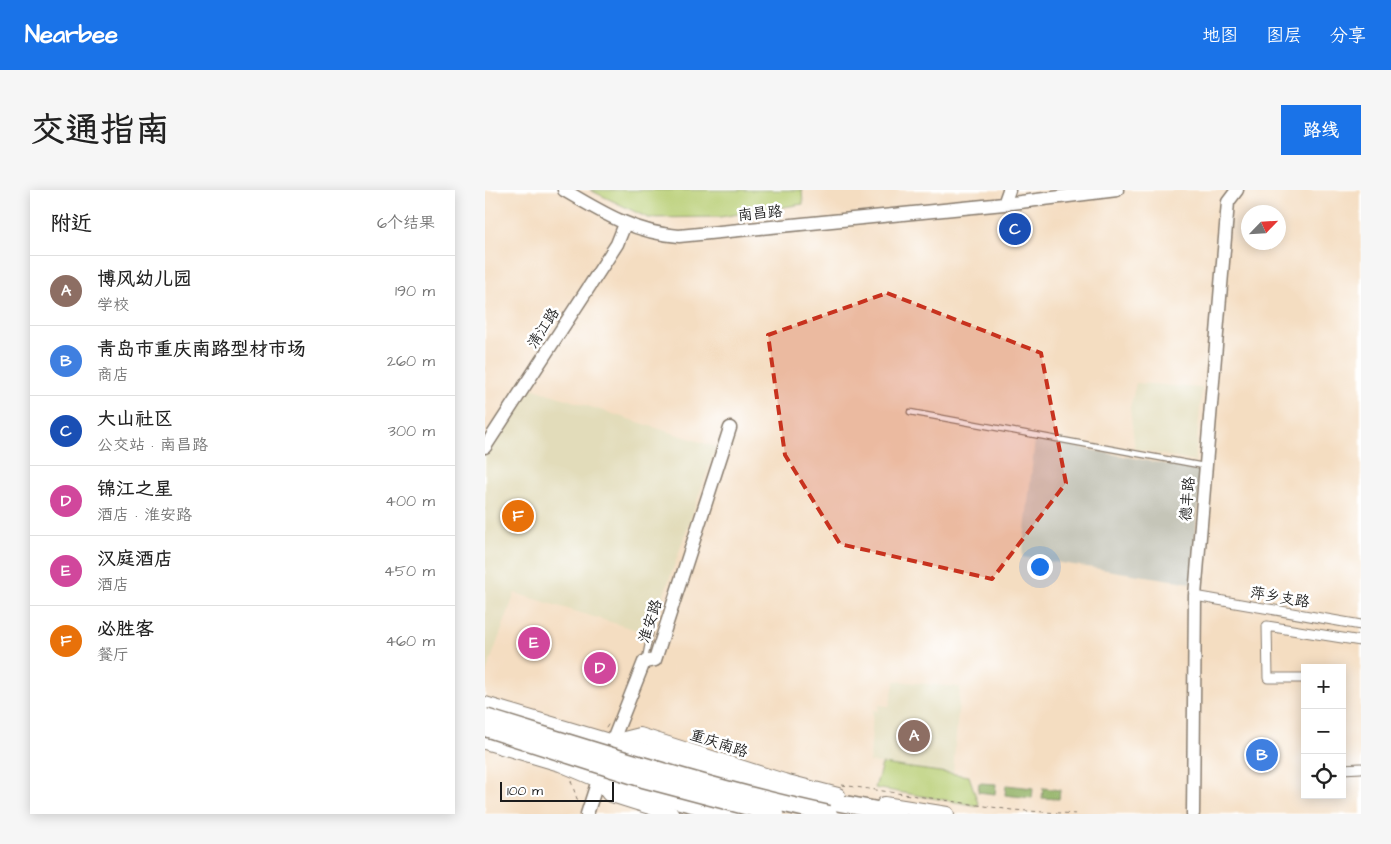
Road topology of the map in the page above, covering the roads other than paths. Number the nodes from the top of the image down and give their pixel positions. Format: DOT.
graph roads {
  1 [pos="564,190"];
  2 [pos="1009,190"];
  3 [pos="1117,190"];
  4 [pos="1237,190"];
  5 [pos="1004,204"];
  6 [pos="625,224"];
  7 [pos="911,412"];
  8 [pos="730,428"];
  9 [pos="485,447"];
  10 [pos="1206,466"];
  11 [pos="1195,596"];
  12 [pos="1361,625"];
  13 [pos="650,634"];
  14 [pos="1361,641"];
  15 [pos="644,662"];
  16 [pos="1301,678"];
  17 [pos="485,704"];
  18 [pos="485,717"];
  19 [pos="485,728"];
  20 [pos="608,738"];
  21 [pos="485,742"];
  22 [pos="1361,768"];
  23 [pos="1346,769"];
  24 [pos="597,780"];
  25 [pos="589,808"];
  26 [pos="673,814"];
  27 [pos="731,814"];
  28 [pos="775,814"];
  29 [pos="829,814"];
  30 [pos="898,814"];
  31 [pos="947,814"];
  32 [pos="1193,814"];
  1 -- 6 [label="street, 南昌路"];
  2 -- 5 [label="street"];
  3 -- 5 [label="street, 南昌路"];
  4 -- 10 [label="street, 德丰路"];
  5 -- 6 [label="street, 南昌路"];
  6 -- 9 [label="street, 清江路"];
  7 -- 10 [label="lane"];
  8 -- 15 [label="street, 淮安路"];
  10 -- 11 [label="street, 德丰路"];
  11 -- 12 [label="street, 萍乡支路"];
  11 -- 32 [label="street, 德丰路"];
  13 -- 15 [label="lane"];
  14 -- 16 [label="street"];
  15 -- 20 [label="street, 淮安路"];
  17 -- 20 [label="main road"];
  18 -- 29 [label="highway, bridge"];
  19 -- 28 [label="highway, bridge"];
  20 -- 24 [label="street, 淮安路"];
  20 -- 30 [label="highway"];
  20 -- 31 [label="main road, 重庆南路"];
  21 -- 24 [label="main road"];
  22 -- 23 [label="street"];
  24 -- 25 [label="street, 淮安路"];
  24 -- 26 [label="main road"];
  24 -- 27 [label="highway"];
}
